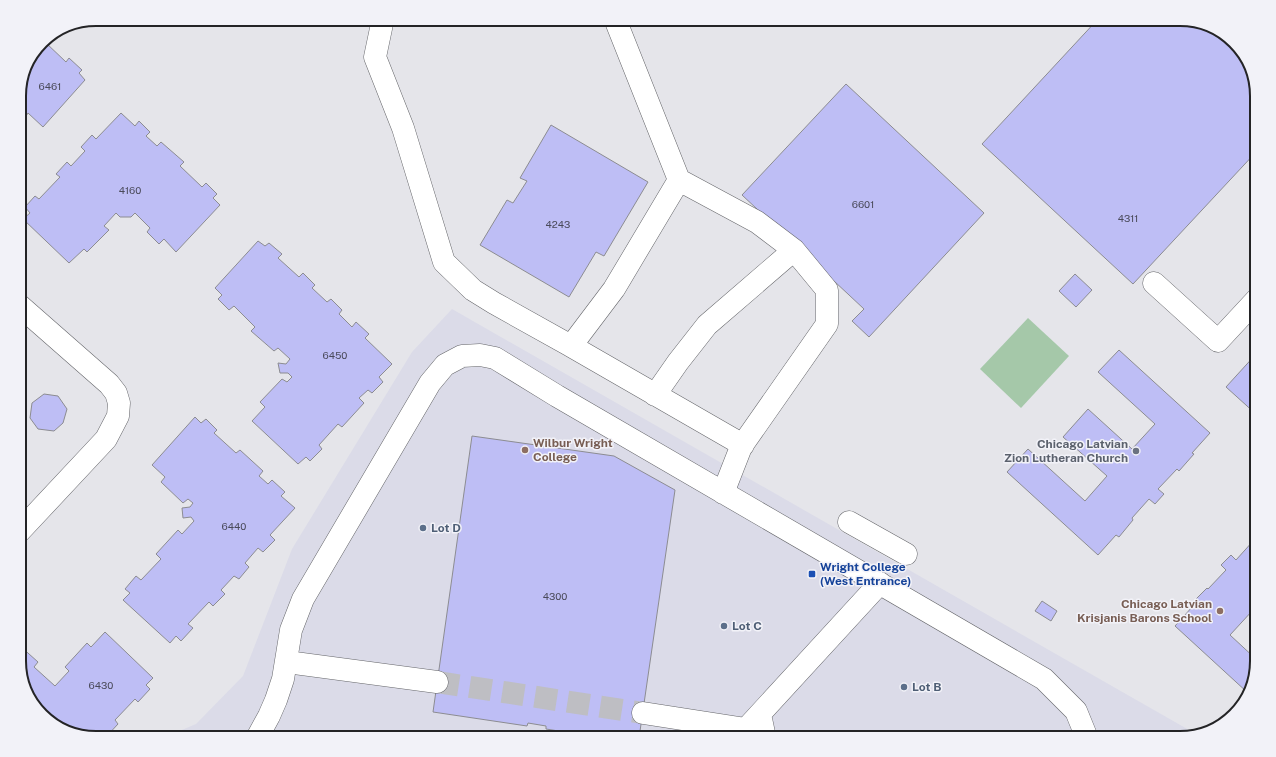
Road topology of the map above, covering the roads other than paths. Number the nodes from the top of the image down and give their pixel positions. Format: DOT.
graph roads {
  1 [pos="382,26"];
  2 [pos="618,26"];
  3 [pos="679,180"];
  4 [pos="794,250"];
  5 [pos="1154,283"];
  6 [pos="1250,307"];
  7 [pos="26,311"];
  8 [pos="571,346"];
  9 [pos="655,395"];
  10 [pos="743,445"];
  11 [pos="723,493"];
  12 [pos="849,522"];
  13 [pos="26,525"];
  14 [pos="906,554"];
  15 [pos="880,583"];
  16 [pos="287,662"];
  17 [pos="437,682"];
  18 [pos="643,713"];
  19 [pos="760,714"];
  20 [pos="261,731"];
  21 [pos="764,731"];
  22 [pos="1084,731"];
  1 -- 8 [label="street"];
  2 -- 3 [label="street"];
  3 -- 4 [label="street"];
  3 -- 8 [label="street"];
  4 -- 9 [label="street"];
  4 -- 10 [label="street"];
  5 -- 6 [label="street"];
  7 -- 13 [label="street"];
  8 -- 9 [label="street"];
  9 -- 10 [label="street"];
  10 -- 11 [label="street"];
  11 -- 15 [label="street"];
  11 -- 16 [label="street"];
  12 -- 14 [label="street"];
  15 -- 19 [label="street"];
  15 -- 22 [label="street"];
  16 -- 17 [label="street"];
  16 -- 20 [label="street"];
  18 -- 19 [label="street"];
  19 -- 21 [label="street"];
}
